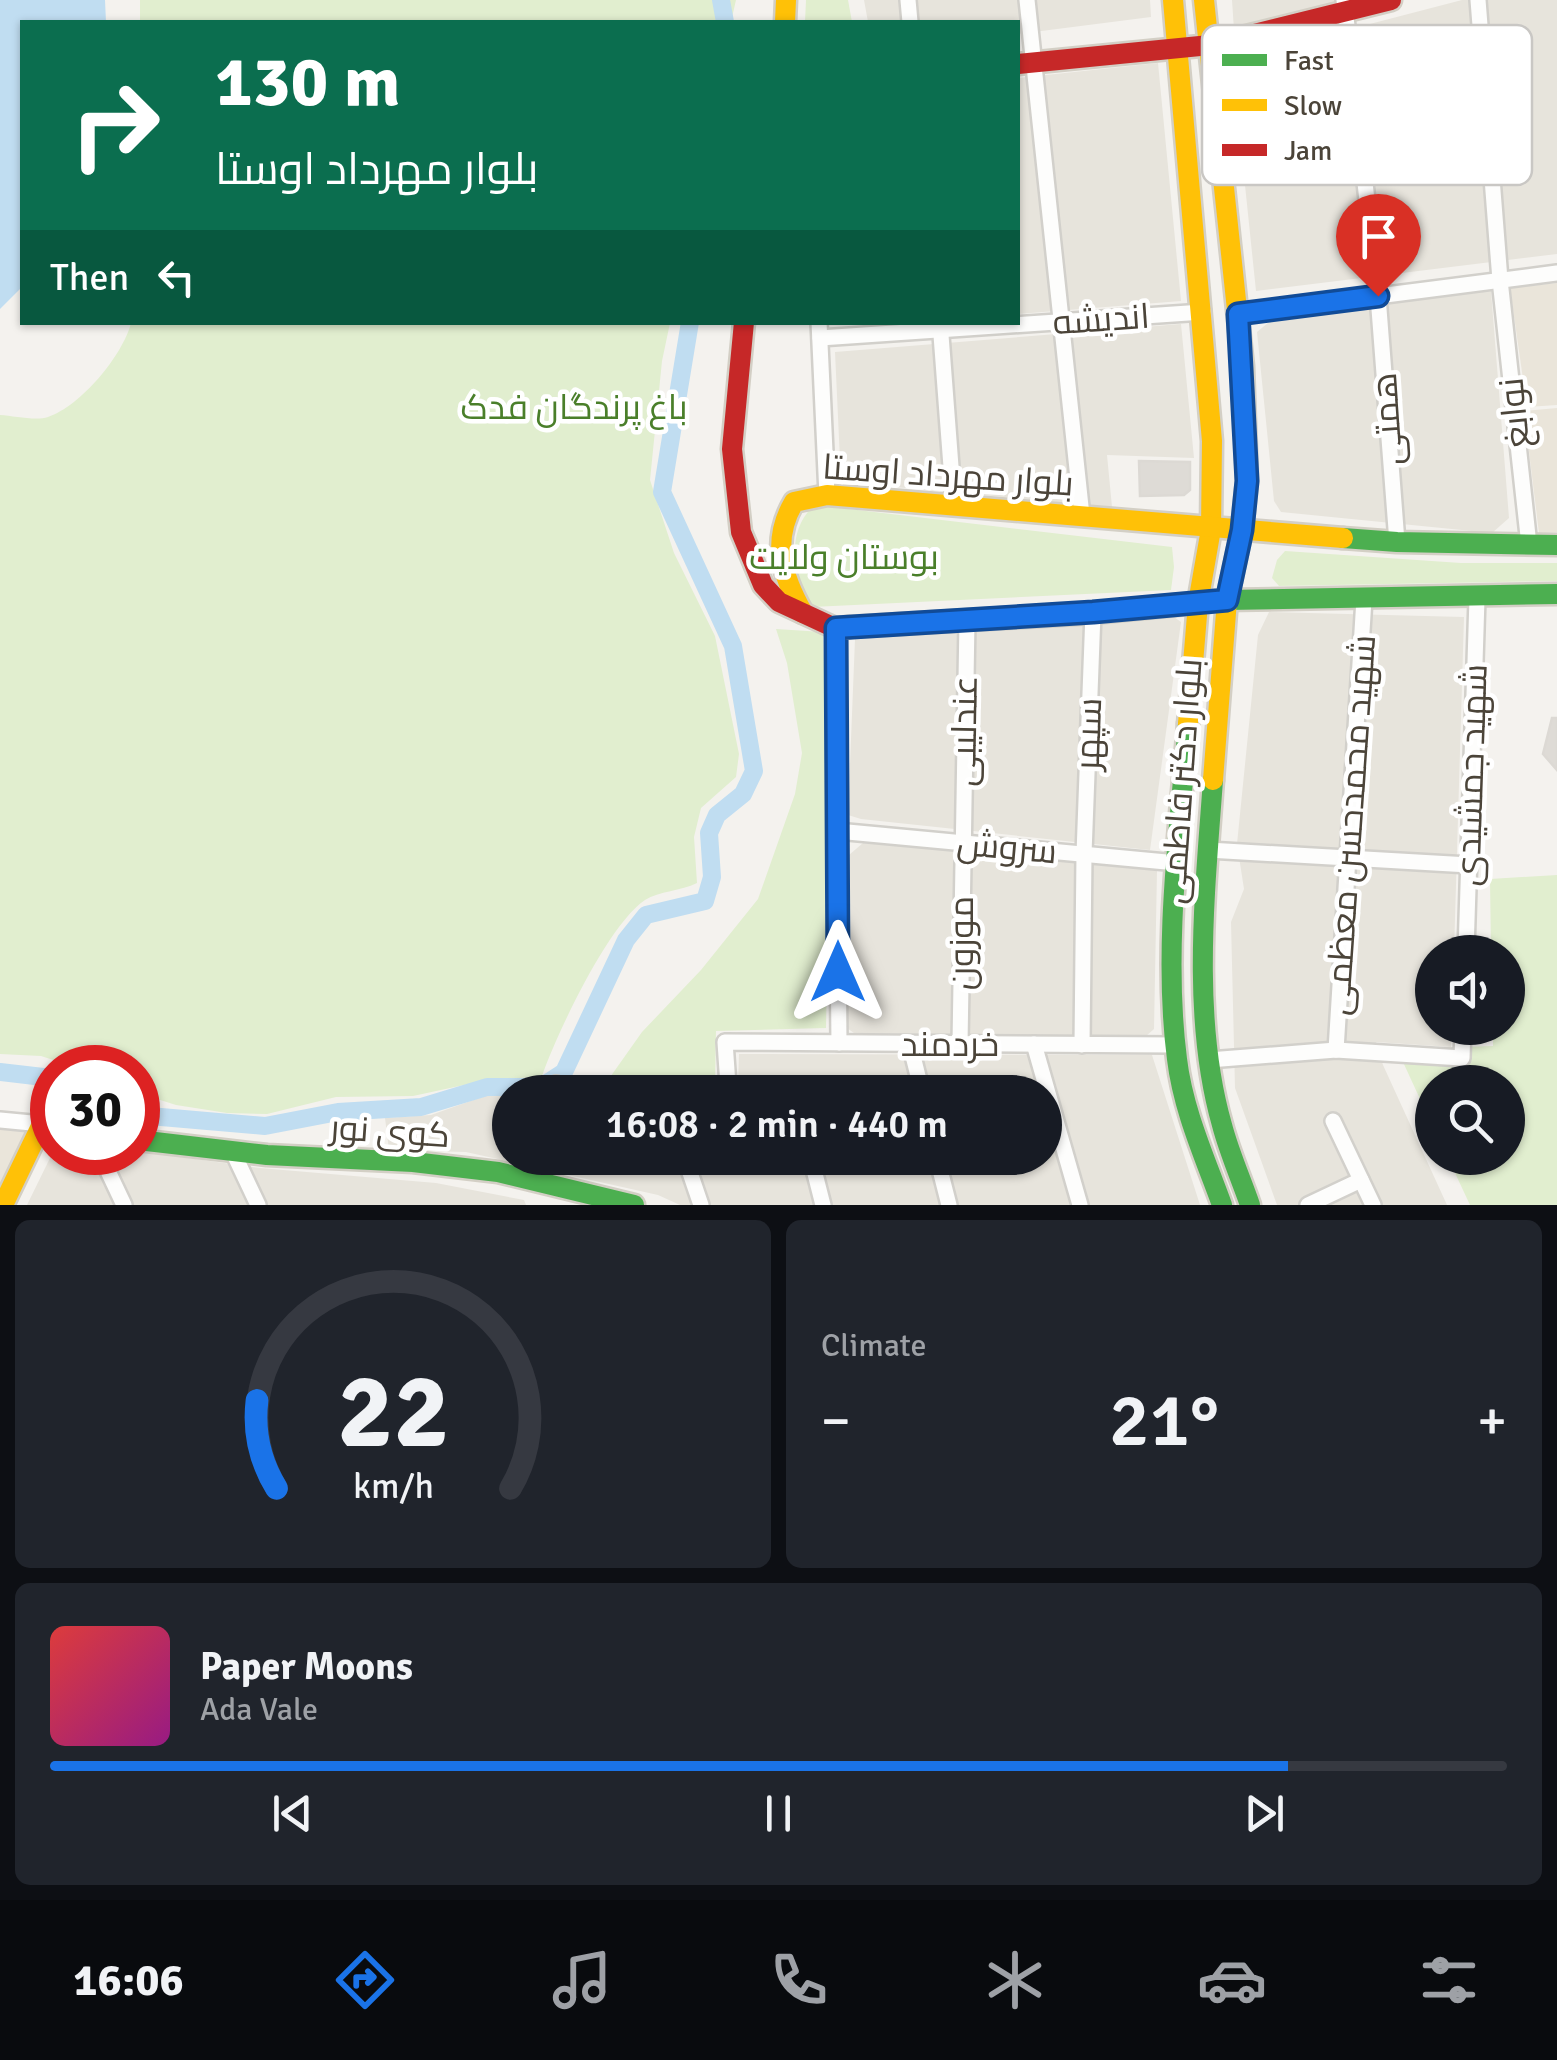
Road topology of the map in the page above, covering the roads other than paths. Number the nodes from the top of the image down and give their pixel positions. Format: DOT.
graph roads {
  1 [pos="1027,0"];
  2 [pos="1173,0"];
  3 [pos="1204,0"];
  4 [pos="1391,0"];
  5 [pos="1478,0"];
  6 [pos="1344,6"];
  7 [pos="1207,25"];
  8 [pos="1279,25"];
  9 [pos="1480,25"];
  10 [pos="1202,46"];
  11 [pos="1178,47"];
  12 [pos="1026,63"];
  13 [pos="1225,185"];
  14 [pos="1365,185"];
  15 [pos="1493,185"];
  16 [pos="1557,273"];
  17 [pos="1500,280"];
  18 [pos="1378,296"];
  19 [pos="1203,312"];
  20 [pos="1238,314"];
  21 [pos="1061,322"];
  22 [pos="1020,323"];
  23 [pos="744,325"];
  24 [pos="970,325"];
  25 [pos="940,326"];
  26 [pos="819,330"];
  27 [pos="828,496"];
  28 [pos="954,506"];
  29 [pos="1082,516"];
  30 [pos="1211,529"];
  31 [pos="1242,530"];
  32 [pos="1397,542"];
  33 [pos="1529,545"];
  34 [pos="1557,545"];
  35 [pos="1557,594"];
  36 [pos="1477,598"];
  37 [pos="1227,600"];
  38 [pos="1364,600"];
  39 [pos="1198,602"];
  40 [pos="1093,612"];
  41 [pos="804,614"];
  42 [pos="967,620"];
  43 [pos="836,628"];
  44 [pos="837,831"];
  45 [pos="962,843"];
  46 [pos="1208,850"];
  47 [pos="1084,854"];
  48 [pos="1350,858"];
  49 [pos="1177,863"];
  50 [pos="1468,865"];
  51 [pos="1466,935"];
  52 [pos="838,1043"];
  53 [pos="910,1044"];
  54 [pos="960,1044"];
  55 [pos="1034,1044"];
  56 [pos="1082,1045"];
  57 [pos="1463,1045"];
  58 [pos="1176,1046"];
  59 [pos="1336,1050"];
  60 [pos="1209,1060"];
  61 [pos="727,1075"];
  62 [pos="918,1075"];
  63 [pos="0,1120"];
  64 [pos="1333,1120"];
  65 [pos="30,1123"];
  66 [pos="160,1143"];
  67 [pos="233,1152"];
  68 [pos="30,1155"];
  69 [pos="110,1175"];
  70 [pos="691,1175"];
  71 [pos="816,1175"];
  72 [pos="941,1175"];
  73 [pos="1361,1180"];
  74 [pos="3,1205"];
  75 [pos="124,1205"];
  76 [pos="258,1205"];
  77 [pos="634,1205"];
  78 [pos="701,1205"];
  79 [pos="824,1205"];
  80 [pos="948,1205"];
  81 [pos="1080,1205"];
  82 [pos="1222,1205"];
  83 [pos="1250,1205"];
  84 [pos="1308,1205"];
  85 [pos="1374,1205"];
  1 -- 12 [label="street"];
  2 -- 11 [label="main road, بلوار دکتر فاطمی"];
  3 -- 7 [label="main road, بلوار دکتر فاطمی"];
  4 -- 6 [label="main road"];
  5 -- 9 [label="street, نوابغ"];
  6 -- 8 [label="main road"];
  10 -- 11 [label="main road"];
  11 -- 12 [label="main road"];
  11 -- 19 [label="main road, بلوار دکتر فاطمی"];
  12 -- 21 [label="street"];
  13 -- 20 [label="main road, بلوار دکتر فاطمی"];
  14 -- 18 [label="street, همتی"];
  15 -- 17 [label="street, نوابغ"];
  16 -- 17 [label="street"];
  17 -- 18 [label="street"];
  17 -- 33 [label="street, نوابغ"];
  18 -- 20 [label="street"];
  18 -- 32 [label="street, همتی"];
  19 -- 21 [label="street, اندیشه"];
  19 -- 30 [label="main road, بلوار دکتر فاطمی"];
  20 -- 31 [label="main road, بلوار دکتر فاطمی"];
  21 -- 22 [label="street, اندیشه"];
  21 -- 29 [label="street"];
  23 -- 41 [label="main road"];
  24 -- 25 [label="street, اندیشه"];
  25 -- 26 [label="street, اندیشه"];
  25 -- 28 [label="street"];
  26 -- 27 [label="street"];
  27 -- 28 [label="main road, بلوار مهرداد اوستا"];
  27 -- 41 [label="main road, بلوار مهرداد اوستا"];
  28 -- 29 [label="main road, بلوار مهرداد اوستا"];
  29 -- 30 [label="main road, بلوار مهرداد اوستا"];
  30 -- 31 [label="main road, بلوار مهرداد اوستا"];
  30 -- 39 [label="main road, بلوار دکتر فاطمی"];
  31 -- 32 [label="main road, بلوار مهرداد اوستا"];
  31 -- 37 [label="main road, بلوار دکتر فاطمی"];
  32 -- 33 [label="main road, بلوار مهرداد اوستا"];
  33 -- 34 [label="main road, بلوار مهرداد اوستا"];
  35 -- 36 [label="main road"];
  36 -- 38 [label="main road"];
  36 -- 50 [label="street, شهید جمشیدی"];
  37 -- 38 [label="main road"];
  37 -- 39 [label="main road"];
  37 -- 46 [label="main road, بلوار دکتر فاطمی"];
  38 -- 48 [label="street, شهید محمدحسن معظمی"];
  39 -- 40 [label="main road"];
  39 -- 49 [label="main road, بلوار دکتر فاطمی"];
  40 -- 42 [label="main road"];
  40 -- 47 [label="street, سپهر"];
  41 -- 43 [label="main road"];
  42 -- 43 [label="main road"];
  42 -- 45 [label="street, عندلیبی"];
  43 -- 44 [label="street"];
  44 -- 45 [label="street, سروش"];
  44 -- 52 [label="street"];
  45 -- 47 [label="street, سروش"];
  45 -- 54 [label="street, موزون"];
  46 -- 48 [label="street"];
  46 -- 60 [label="main road, بلوار دکتر فاطمی"];
  47 -- 49 [label="street, سروش"];
  47 -- 56 [label="street, سپهر"];
  48 -- 50 [label="street"];
  48 -- 59 [label="street, شهید محمدحسن معظمی"];
  49 -- 58 [label="main road, بلوار دکتر فاطمی"];
  50 -- 51 [label="street, شهید جمشیدی"];
  52 -- 53 [label="street, خردمند"];
  52 -- 61 [label="street, خردمند"];
  53 -- 54 [label="street, خردمند"];
  53 -- 62 [label="street"];
  54 -- 55 [label="street, خردمند"];
  55 -- 56 [label="street, خردمند"];
  55 -- 81 [label="street"];
  56 -- 58 [label="street, خردمند"];
  57 -- 59 [label="street"];
  58 -- 82 [label="main road, بلوار دکتر فاطمی"];
  59 -- 60 [label="street"];
  60 -- 83 [label="main road, بلوار دکتر فاطمی"];
  63 -- 65 [label="street"];
  64 -- 73 [label="street"];
  66 -- 67 [label="main road, کوی نور"];
  67 -- 76 [label="street"];
  67 -- 77 [label="main road, کوی نور"];
  68 -- 74 [label="main road"];
  69 -- 75 [label="street"];
  70 -- 78 [label="street"];
  71 -- 79 [label="street"];
  72 -- 80 [label="street"];
  73 -- 84 [label="street"];
  73 -- 85 [label="street"];
}
